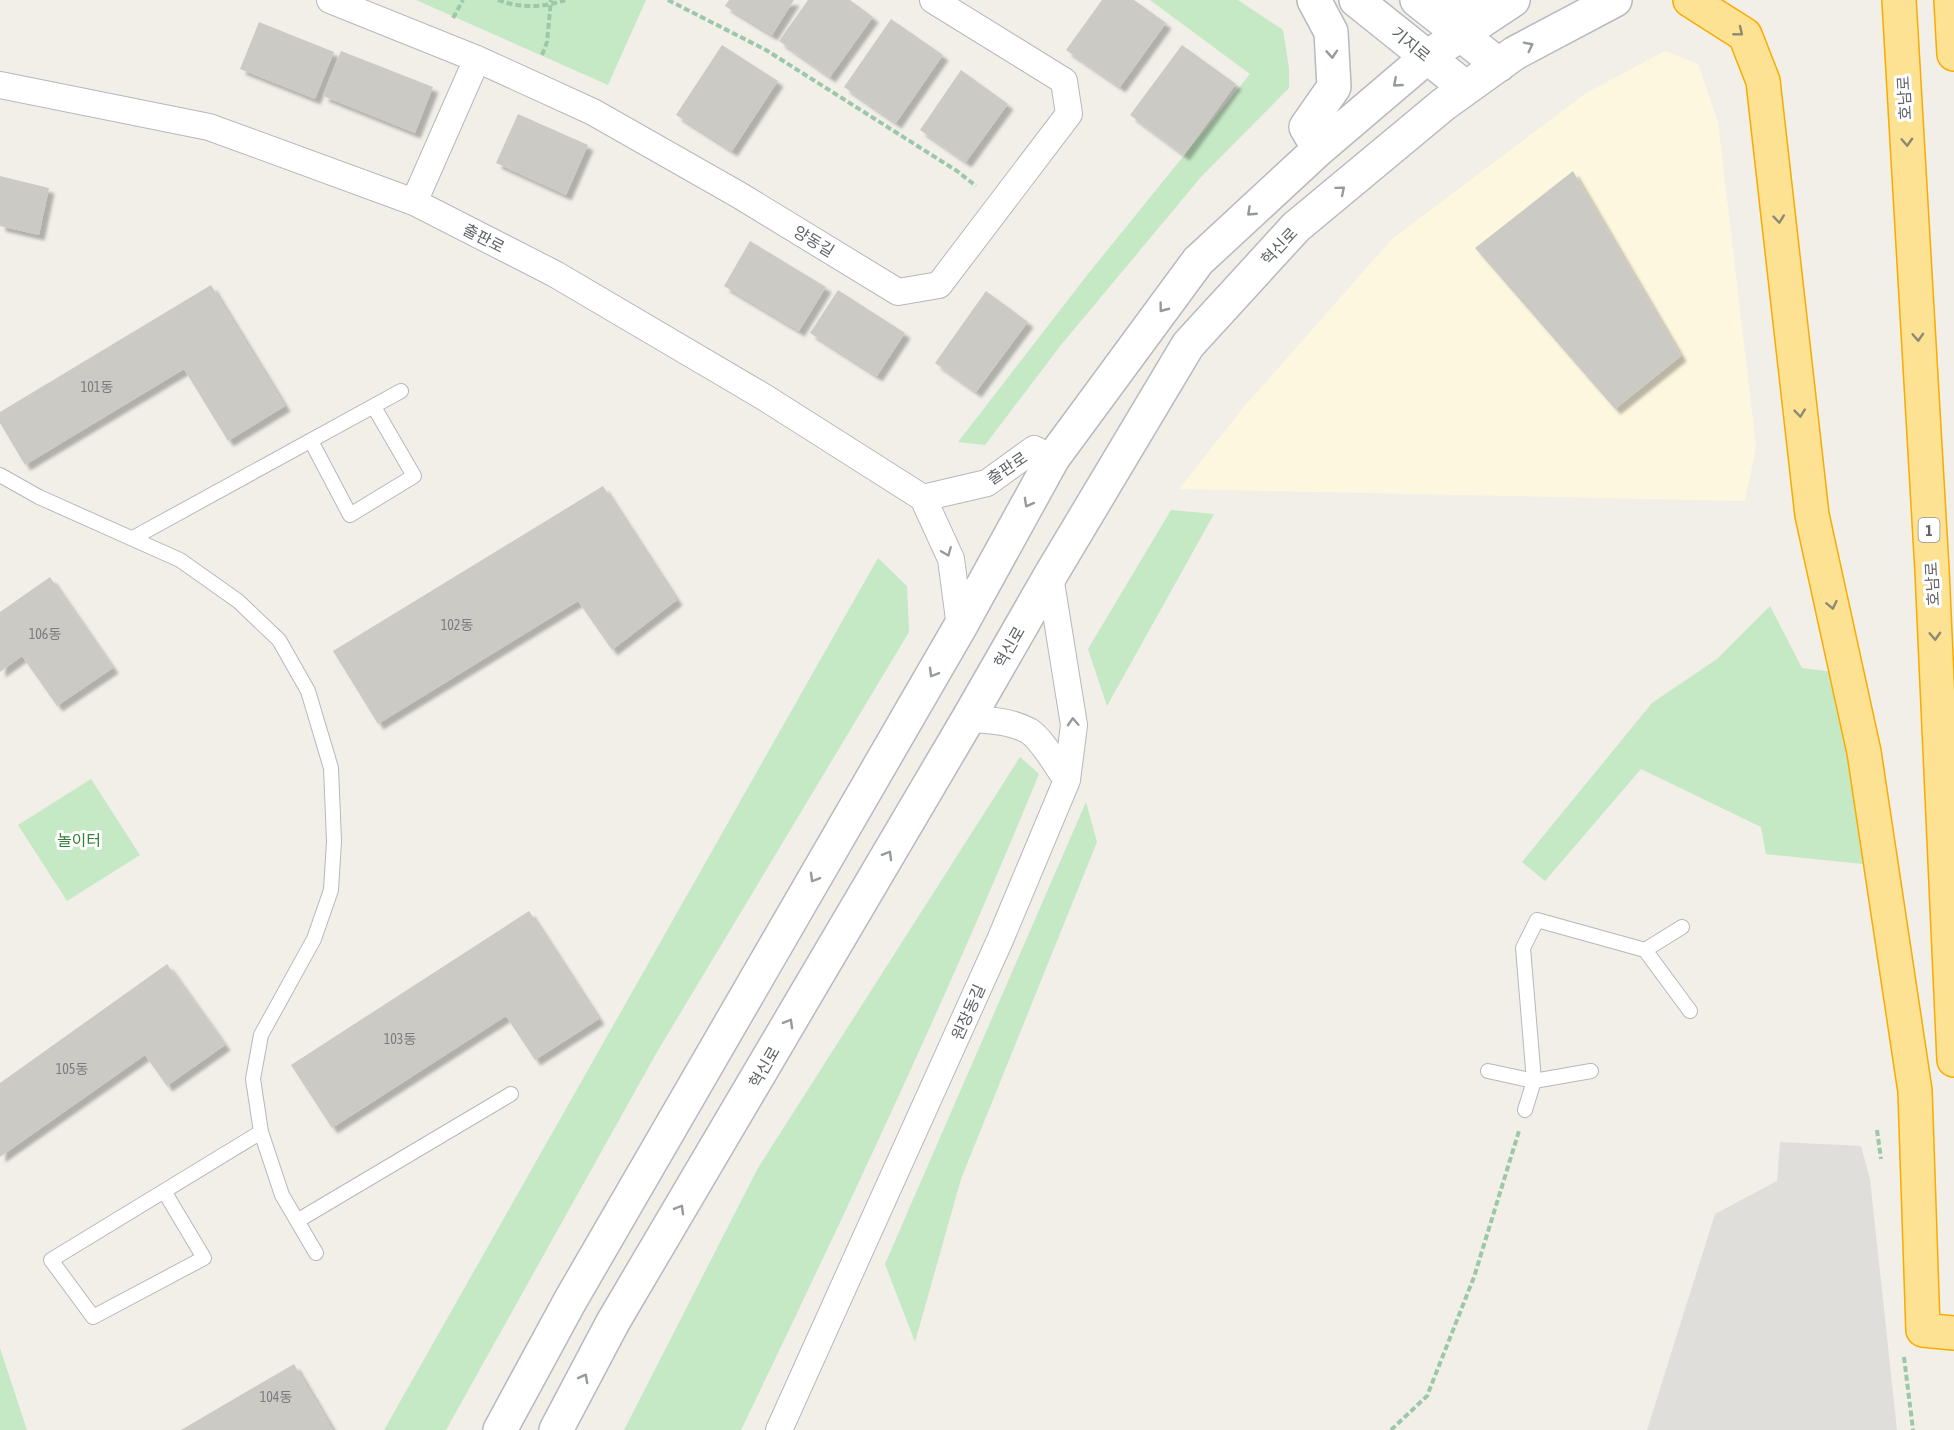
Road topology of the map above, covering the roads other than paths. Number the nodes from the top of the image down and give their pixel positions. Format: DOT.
graph roads {
  1 [pos="330,0"];
  2 [pos="933,0"];
  3 [pos="1314,0"];
  4 [pos="1356,0"];
  5 [pos="1418,0"];
  6 [pos="1444,0"];
  7 [pos="1486,0"];
  8 [pos="1513,0"];
  9 [pos="1615,0"];
  10 [pos="1690,0"];
  11 [pos="1899,0"];
  12 [pos="1951,0"];
  13 [pos="1461,35"];
  14 [pos="1954,54"];
  15 [pos="1427,57"];
  16 [pos="477,59"];
  17 [pos="1498,65"];
  18 [pos="0,86"];
  19 [pos="1466,88"];
  20 [pos="1319,149"];
  21 [pos="414,202"];
  22 [pos="401,391"];
  23 [pos="374,406"];
  24 [pos="311,441"];
  25 [pos="1053,458"];
  26 [pos="0,475"];
  27 [pos="923,498"];
  28 [pos="133,538"];
  29 [pos="1050,576"];
  30 [pos="960,627"];
  31 [pos="968,719"];
  32 [pos="1068,780"];
  33 [pos="1682,927"];
  34 [pos="1645,950"];
  35 [pos="1690,1011"];
  36 [pos="1954,1060"];
  37 [pos="1488,1071"];
  38 [pos="1591,1071"];
  39 [pos="1534,1081"];
  40 [pos="511,1094"];
  41 [pos="1525,1110"];
  42 [pos="261,1132"];
  43 [pos="164,1191"];
  44 [pos="297,1221"];
  45 [pos="316,1253"];
  46 [pos="1954,1333"];
  47 [pos="500,1430"];
  48 [pos="556,1430"];
  49 [pos="780,1430"];
  1 -- 16 [label="street, 양동길"];
  2 -- 16 [label="street, 양동길"];
  3 -- 20 [label="main road, one-way"];
  4 -- 15 [label="main road, 기지로"];
  5 -- 13 [label="main road"];
  6 -- 7 [label="main road"];
  8 -- 13 [label="main road"];
  17 -- 9 [label="main road, 혁신로, one-way"];
  10 -- 46 [label="highway, one-way"];
  11 -- 36 [label="highway, 호남로 / 1, one-way"];
  12 -- 14 [label="highway"];
  13 -- 15 [label="main road"];
  13 -- 17 [label="main road"];
  15 -- 19 [label="main road, 기지로"];
  15 -- 20 [label="main road, one-way"];
  16 -- 21 [label="street"];
  17 -- 19 [label="main road, 혁신로"];
  18 -- 21 [label="street, 출판로"];
  29 -- 19 [label="main road, 혁신로, one-way"];
  20 -- 25 [label="main road, one-way"];
  21 -- 27 [label="street, 출판로"];
  22 -- 23 [label="lane"];
  23 -- 24 [label="lane"];
  23 -- 24 [label="lane"];
  24 -- 28 [label="lane"];
  25 -- 27 [label="street, 출판로"];
  25 -- 30 [label="main road, one-way"];
  26 -- 28 [label="lane"];
  27 -- 30 [label="street, one-way"];
  28 -- 42 [label="lane"];
  29 -- 31 [label="main road, 혁신로"];
  32 -- 29 [label="street, 원장동길, one-way"];
  30 -- 47 [label="main road, one-way"];
  31 -- 32 [label="street"];
  48 -- 31 [label="main road, 혁신로, one-way"];
  32 -- 49 [label="street, 원장동길"];
  33 -- 34 [label="lane"];
  34 -- 35 [label="lane"];
  34 -- 39 [label="lane"];
  37 -- 39 [label="lane"];
  38 -- 39 [label="lane"];
  39 -- 41 [label="lane"];
  40 -- 44 [label="lane"];
  42 -- 43 [label="lane"];
  42 -- 44 [label="lane"];
  43 -- 43 [label="lane"];
  44 -- 45 [label="lane"];
}
